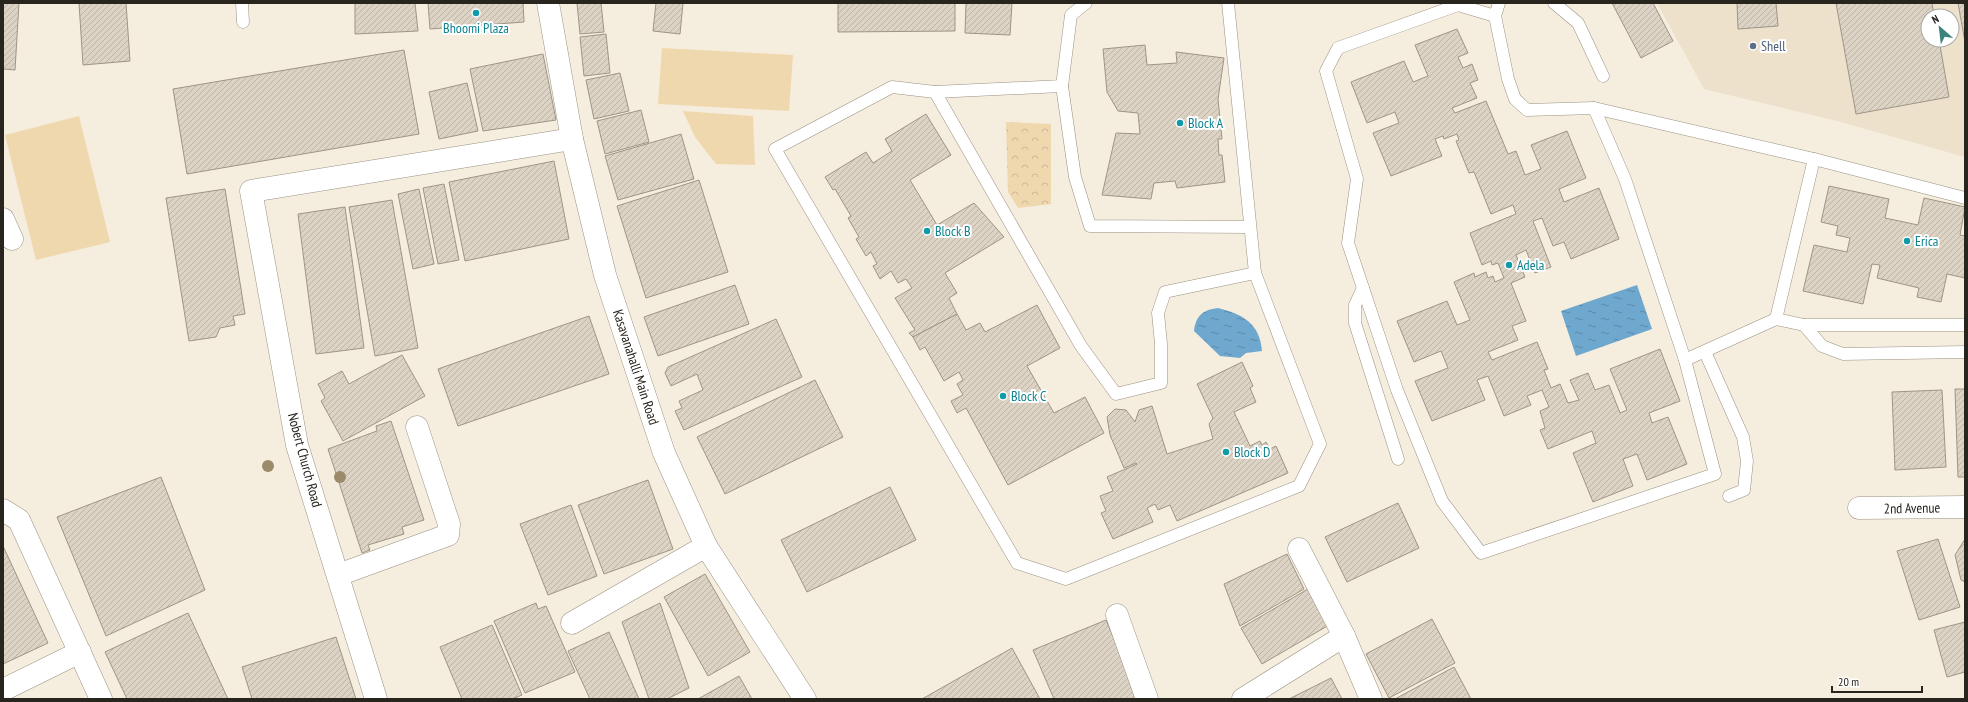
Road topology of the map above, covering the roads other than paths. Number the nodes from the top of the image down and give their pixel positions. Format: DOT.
graph roads {
  1 [pos="242,3"];
  2 [pos="548,3"];
  3 [pos="1086,3"];
  4 [pos="1228,3"];
  5 [pos="1499,3"];
  6 [pos="1554,3"];
  7 [pos="1458,4"];
  8 [pos="1495,16"];
  9 [pos="243,22"];
  10 [pos="1603,76"];
  11 [pos="1062,86"];
  12 [pos="935,92"];
  13 [pos="1594,108"];
  14 [pos="572,139"];
  15 [pos="1814,160"];
  16 [pos="1965,198"];
  17 [pos="3,219"];
  18 [pos="1249,227"];
  19 [pos="12,239"];
  20 [pos="1255,273"];
  21 [pos="1363,288"];
  22 [pos="1776,319"];
  23 [pos="1804,325"];
  24 [pos="1965,325"];
  25 [pos="1705,352"];
  26 [pos="1965,352"];
  27 [pos="1686,360"];
  28 [pos="417,427"];
  29 [pos="1398,459"];
  30 [pos="1729,496"];
  31 [pos="1965,507"];
  32 [pos="1859,508"];
  33 [pos="3,510"];
  34 [pos="706,546"];
  35 [pos="1299,549"];
  36 [pos="338,575"];
  37 [pos="1118,615"];
  38 [pos="572,623"];
  39 [pos="1344,636"];
  40 [pos="80,652"];
  41 [pos="3,690"];
  42 [pos="101,699"];
  43 [pos="376,699"];
  44 [pos="805,699"];
  45 [pos="1148,699"];
  46 [pos="1243,699"];
  47 [pos="1372,699"];
  1 -- 9 [label="lane"];
  2 -- 14 [label="street, Kasavanahalli Main Road"];
  3 -- 11 [label="lane"];
  4 -- 18 [label="lane"];
  5 -- 8 [label="lane"];
  6 -- 10 [label="lane"];
  7 -- 8 [label="lane"];
  7 -- 21 [label="lane"];
  8 -- 13 [label="lane"];
  11 -- 12 [label="lane"];
  11 -- 18 [label="lane"];
  12 -- 20 [label="lane"];
  12 -- 20 [label="lane"];
  13 -- 15 [label="lane"];
  13 -- 27 [label="lane"];
  14 -- 34 [label="street, Kasavanahalli Main Road"];
  14 -- 36 [label="street, Nobert Church Road"];
  15 -- 16 [label="lane"];
  15 -- 22 [label="lane"];
  17 -- 19 [label="street"];
  18 -- 20 [label="lane"];
  21 -- 27 [label="lane"];
  21 -- 29 [label="lane"];
  22 -- 23 [label="lane"];
  22 -- 25 [label="lane"];
  23 -- 24 [label="lane"];
  23 -- 26 [label="lane"];
  25 -- 27 [label="lane"];
  25 -- 30 [label="lane"];
  28 -- 36 [label="street"];
  31 -- 32 [label="street, 2nd Avenue"];
  33 -- 40 [label="street"];
  34 -- 38 [label="street"];
  34 -- 44 [label="street, Kasavanahalli Main Road"];
  35 -- 39 [label="street"];
  36 -- 43 [label="street, Nobert Church Road"];
  37 -- 45 [label="street"];
  39 -- 46 [label="street"];
  39 -- 47 [label="street"];
  40 -- 41 [label="street"];
  40 -- 42 [label="street"];
}
